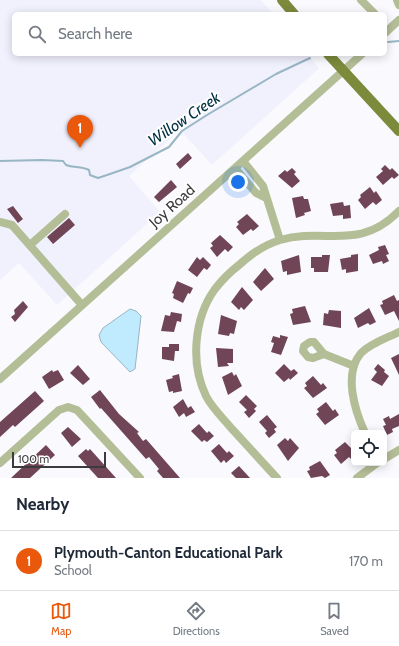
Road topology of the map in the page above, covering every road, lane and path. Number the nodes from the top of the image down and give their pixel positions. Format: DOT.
graph roads {
  1 [pos="282,0"];
  2 [pos="361,0"];
  3 [pos="398,0"];
  4 [pos="399,5"];
  5 [pos="290,12"];
  6 [pos="373,12"];
  7 [pos="399,20"];
  8 [pos="387,28"];
  9 [pos="330,56"];
  10 [pos="360,56"];
  11 [pos="343,71"];
  12 [pos="399,131"];
  13 [pos="243,161"];
  14 [pos="235,168"];
  15 [pos="266,198"];
  16 [pos="399,211"];
  17 [pos="64,214"];
  18 [pos="0,222"];
  19 [pos="280,240"];
  20 [pos="30,245"];
  21 [pos="82,305"];
  22 [pos="399,332"];
  23 [pos="324,354"];
  24 [pos="354,366"];
  25 [pos="0,379"];
  26 [pos="364,430"];
  27 [pos="399,450"];
  28 [pos="387,457"];
  29 [pos="0,462"];
  30 [pos="374,466"];
  31 [pos="140,478"];
  32 [pos="277,478"];
  33 [pos="356,478"];
  1 -- 5 [label="main road"];
  2 -- 6 [label="street"];
  3 -- 4 [label="street"];
  7 -- 8 [label="street"];
  9 -- 11 [label="main road"];
  10 -- 11 [label="street, Joy Road"];
  11 -- 12 [label="main road"];
  11 -- 13 [label="street, Joy Road"];
  13 -- 14 [label="street, Joy Road"];
  13 -- 15 [label="street"];
  14 -- 15 [label="street"];
  14 -- 21 [label="street, Joy Road"];
  15 -- 19 [label="street"];
  16 -- 19 [label="street"];
  17 -- 20 [label="street"];
  18 -- 20 [label="street"];
  19 -- 32 [label="street"];
  20 -- 21 [label="street"];
  21 -- 25 [label="street, Joy Road"];
  22 -- 24 [label="street"];
  23 -- 24 [label="street"];
  24 -- 26 [label="street"];
  27 -- 28 [label="street"];
  29 -- 31 [label="street"];
  30 -- 33 [label="street"];
}
